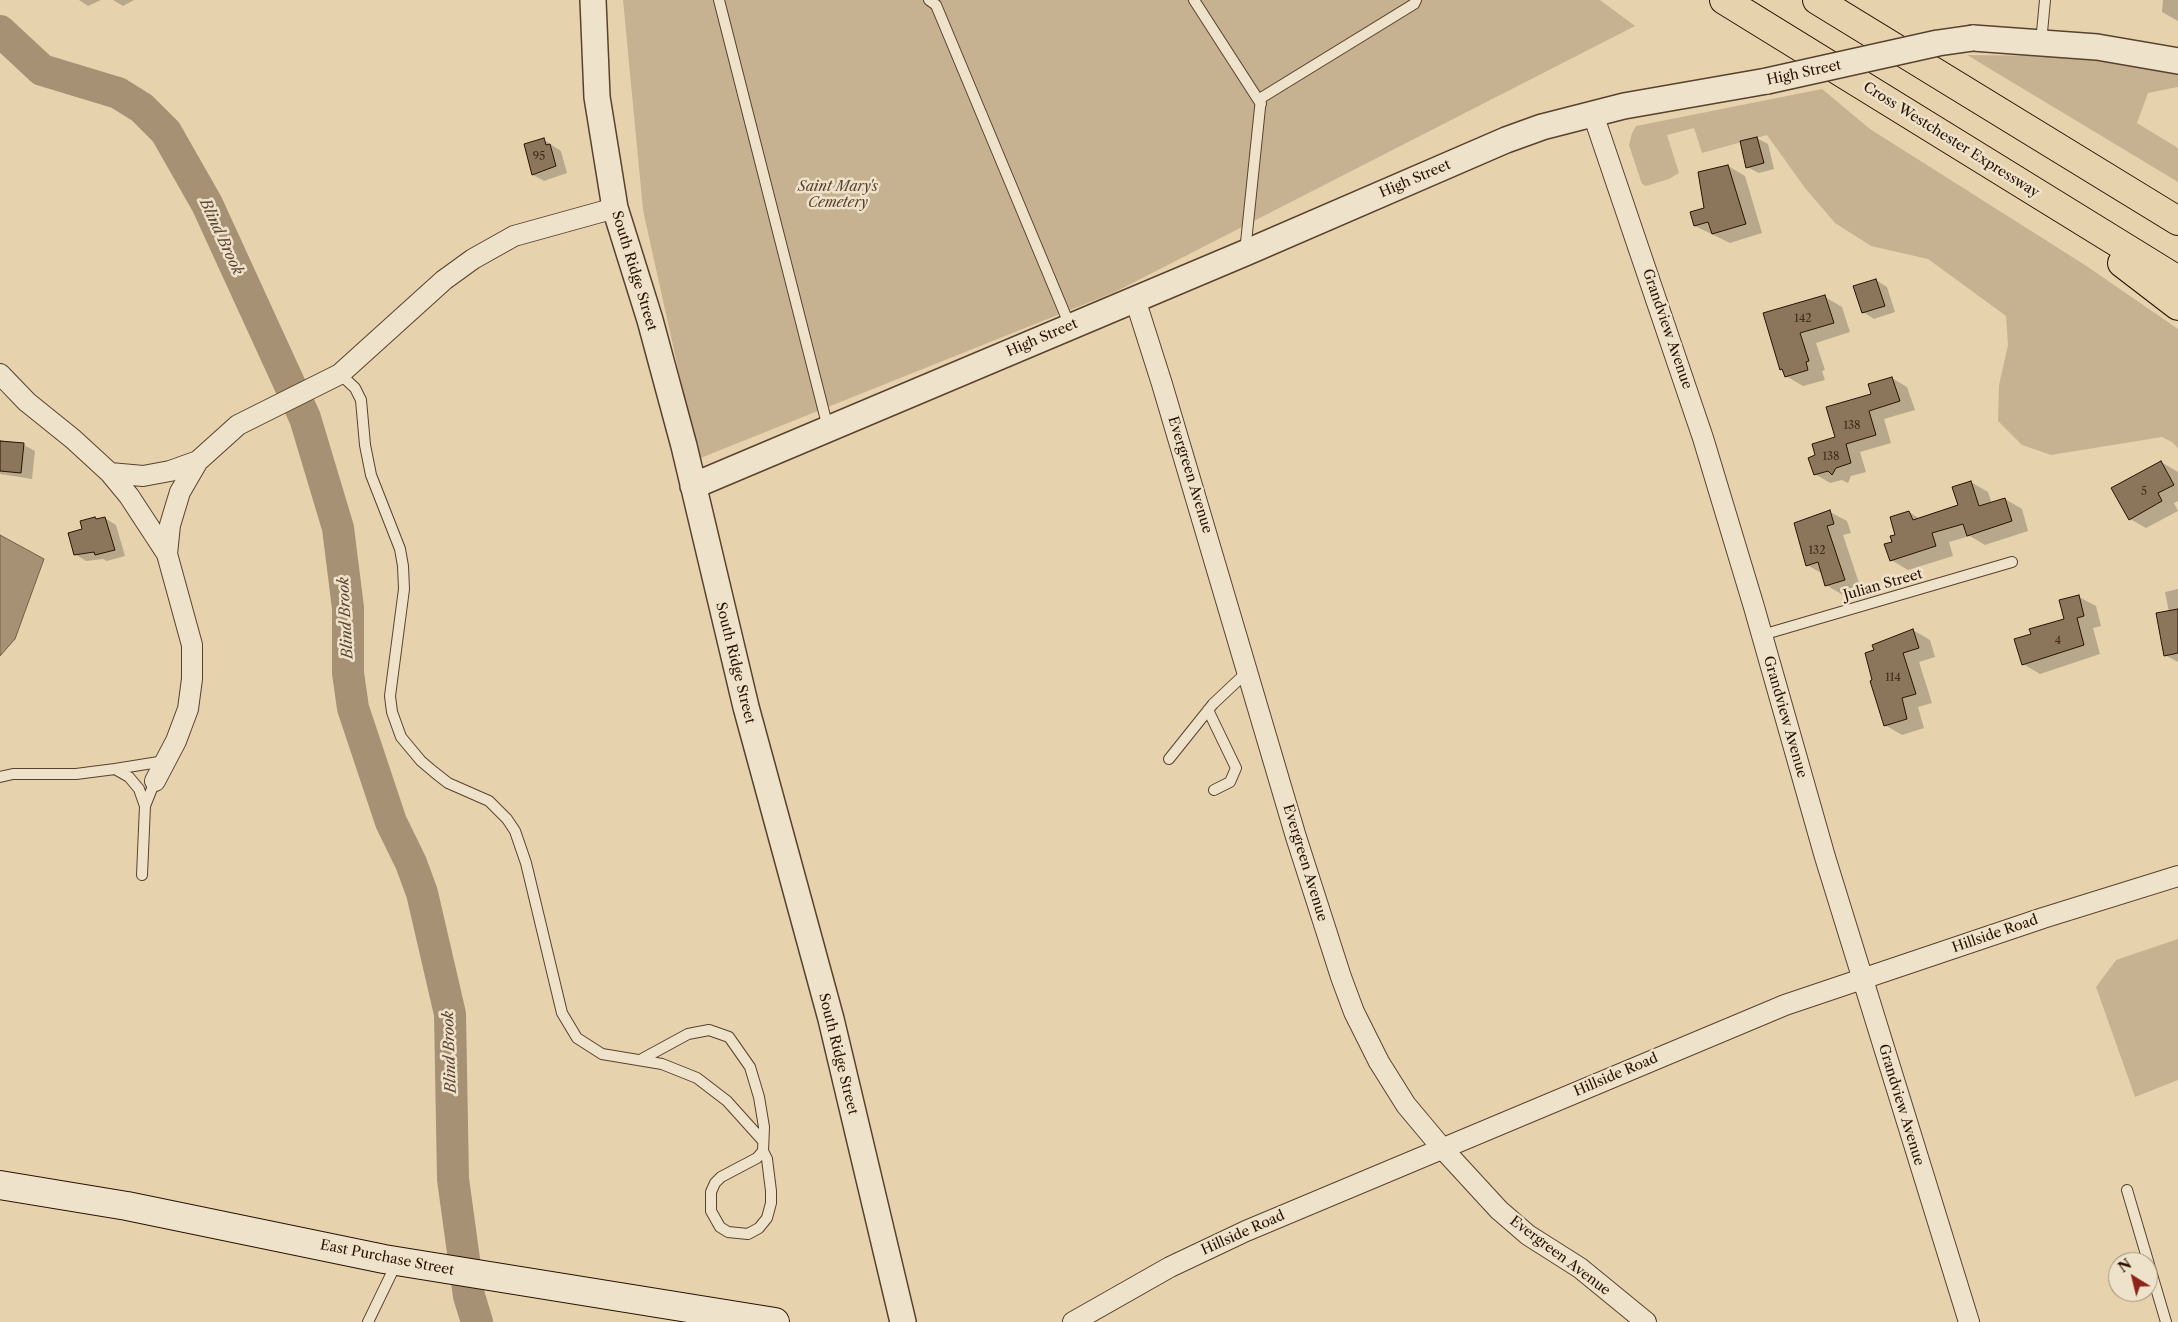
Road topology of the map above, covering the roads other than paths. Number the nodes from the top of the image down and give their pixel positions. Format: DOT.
graph roads {
  1 [pos="593,0"];
  2 [pos="719,0"];
  3 [pos="929,0"];
  4 [pos="1194,0"];
  5 [pos="1416,0"];
  6 [pos="1724,0"];
  7 [pos="1817,0"];
  8 [pos="2045,0"];
  9 [pos="2041,43"];
  10 [pos="2178,61"];
  11 [pos="1260,104"];
  12 [pos="1593,114"];
  13 [pos="2006,174"];
  14 [pos="615,208"];
  15 [pos="2178,221"];
  16 [pos="1245,253"];
  17 [pos="2178,280"];
  18 [pos="1135,299"];
  19 [pos="2178,306"];
  20 [pos="1070,326"];
  21 [pos="0,374"];
  22 [pos="340,374"];
  23 [pos="828,428"];
  24 [pos="198,461"];
  25 [pos="110,473"];
  26 [pos="693,486"];
  27 [pos="167,554"];
  28 [pos="2012,562"];
  29 [pos="1762,635"];
  30 [pos="1249,670"];
  31 [pos="1208,710"];
  32 [pos="1169,759"];
  33 [pos="165,761"];
  34 [pos="115,769"];
  35 [pos="0,777"];
  36 [pos="155,781"];
  37 [pos="1214,790"];
  38 [pos="146,806"];
  39 [pos="142,875"];
  40 [pos="2178,876"];
  41 [pos="1862,979"];
  42 [pos="642,1059"];
  43 [pos="763,1146"];
  44 [pos="1442,1148"];
  45 [pos="0,1185"];
  46 [pos="2127,1190"];
  47 [pos="398,1261"];
  48 [pos="368,1322"];
  49 [pos="775,1322"];
  50 [pos="903,1322"];
  51 [pos="1073,1322"];
  52 [pos="1646,1322"];
  53 [pos="1969,1322"];
  54 [pos="2166,1322"];
  1 -- 14 [label="street, South Ridge Street"];
  2 -- 23 [label="lane"];
  3 -- 20 [label="lane"];
  4 -- 11 [label="lane"];
  5 -- 11 [label="lane"];
  6 -- 13 [label="highway, Cross Westchester Expressway"];
  7 -- 15 [label="highway"];
  8 -- 9 [label="lane"];
  9 -- 10 [label="street, High Street"];
  9 -- 12 [label="street, High Street, bridge"];
  11 -- 16 [label="lane"];
  12 -- 16 [label="street, High Street"];
  12 -- 29 [label="street, Grandview Avenue"];
  13 -- 17 [label="highway, Cross Westchester Expressway"];
  13 -- 19 [label="highway"];
  14 -- 22 [label="street"];
  14 -- 26 [label="street, South Ridge Street"];
  16 -- 18 [label="street, High Street"];
  18 -- 20 [label="street, High Street"];
  18 -- 30 [label="street, Evergreen Avenue"];
  20 -- 23 [label="street, High Street"];
  21 -- 25 [label="street"];
  22 -- 24 [label="street"];
  22 -- 42 [label="lane"];
  23 -- 26 [label="street, High Street"];
  24 -- 25 [label="street"];
  24 -- 27 [label="street"];
  25 -- 27 [label="street"];
  26 -- 50 [label="street, South Ridge Street"];
  27 -- 33 [label="street"];
  28 -- 29 [label="lane, Julian Street"];
  29 -- 41 [label="street, Grandview Avenue"];
  30 -- 31 [label="lane"];
  30 -- 44 [label="street, Evergreen Avenue"];
  31 -- 32 [label="lane"];
  31 -- 37 [label="lane"];
  33 -- 34 [label="lane"];
  33 -- 36 [label="street"];
  34 -- 35 [label="lane"];
  34 -- 38 [label="lane"];
  36 -- 38 [label="lane"];
  38 -- 39 [label="lane"];
  40 -- 41 [label="street, Hillside Road"];
  41 -- 44 [label="street, Hillside Road"];
  41 -- 53 [label="street, Grandview Avenue"];
  42 -- 43 [label="lane"];
  42 -- 43 [label="lane"];
  43 -- 43 [label="lane"];
  44 -- 51 [label="street, Hillside Road"];
  44 -- 52 [label="street, Evergreen Avenue"];
  45 -- 47 [label="main road, East Purchase Street"];
  46 -- 54 [label="lane"];
  47 -- 48 [label="lane"];
  47 -- 49 [label="main road, East Purchase Street"];
}
